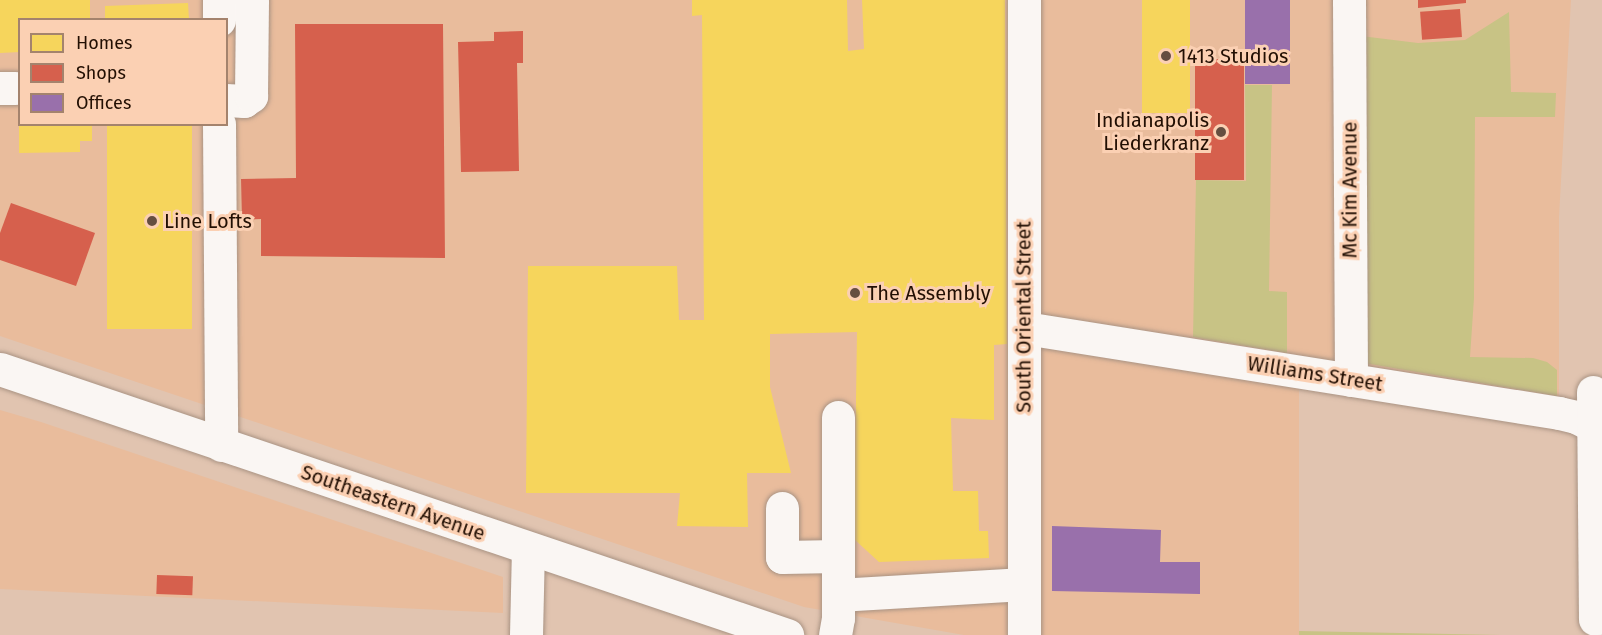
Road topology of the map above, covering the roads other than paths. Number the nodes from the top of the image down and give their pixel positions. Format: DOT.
graph roads {
  1 [pos="219,0"];
  2 [pos="252,0"];
  3 [pos="1024,0"];
  4 [pos="1349,0"];
  5 [pos="219,18"];
  6 [pos="228,100"];
  7 [pos="219,126"];
  8 [pos="1025,328"];
  9 [pos="0,369"];
  10 [pos="1351,380"];
  11 [pos="1593,392"];
  12 [pos="838,417"];
  13 [pos="1598,428"];
  14 [pos="221,445"];
  15 [pos="782,508"];
  16 [pos="528,549"];
  17 [pos="838,556"];
  18 [pos="1024,584"];
  19 [pos="838,595"];
  20 [pos="1595,620"];
  21 [pos="526,635"];
  22 [pos="787,635"];
  23 [pos="836,635"];
  24 [pos="1024,635"];
  1 -- 5 [label="street"];
  2 -- 6 [label="street"];
  3 -- 8 [label="street, South Oriental Street"];
  4 -- 10 [label="street, Mc Kim Avenue"];
  7 -- 14 [label="street"];
  8 -- 10 [label="street, Williams Street"];
  8 -- 18 [label="street, South Oriental Street"];
  9 -- 14 [label="street, Southeastern Avenue"];
  10 -- 13 [label="street, Williams Street"];
  11 -- 13 [label="street"];
  12 -- 17 [label="street"];
  13 -- 20 [label="street"];
  14 -- 16 [label="street, Southeastern Avenue"];
  15 -- 17 [label="street"];
  16 -- 21 [label="street"];
  16 -- 22 [label="street, Southeastern Avenue"];
  17 -- 19 [label="street"];
  18 -- 19 [label="street"];
  18 -- 24 [label="street, South Oriental Street"];
  19 -- 23 [label="street"];
}
